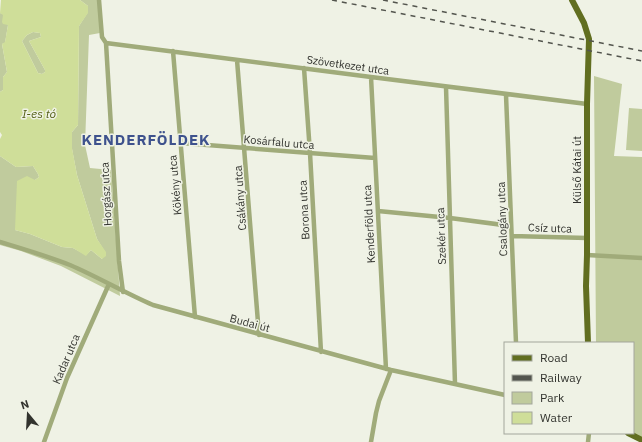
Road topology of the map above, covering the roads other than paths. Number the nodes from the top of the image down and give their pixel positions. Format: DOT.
graph roads {
  1 [pos="99,0"];
  2 [pos="572,0"];
  3 [pos="106,42"];
  4 [pos="173,52"];
  5 [pos="237,60"];
  6 [pos="304,68"];
  7 [pos="370,77"];
  8 [pos="446,87"];
  9 [pos="506,95"];
  10 [pos="587,104"];
  11 [pos="181,143"];
  12 [pos="245,148"];
  13 [pos="310,153"];
  14 [pos="375,158"];
  15 [pos="378,211"];
  16 [pos="450,218"];
  17 [pos="511,226"];
  18 [pos="512,236"];
  19 [pos="587,238"];
  20 [pos="0,242"];
  21 [pos="587,254"];
  22 [pos="642,258"];
  23 [pos="109,284"];
  24 [pos="123,292"];
  25 [pos="195,317"];
  26 [pos="259,335"];
  27 [pos="516,342"];
  28 [pos="588,342"];
  29 [pos="321,352"];
  30 [pos="388,370"];
  31 [pos="455,384"];
  32 [pos="504,395"];
  33 [pos="630,434"];
  34 [pos="642,440"];
  35 [pos="44,442"];
  36 [pos="371,442"];
  1 -- 3 [label="street, Horgász utca"];
  2 -- 10 [label="main road, Külső Kátai út"];
  3 -- 4 [label="street, Szövetkezet utca"];
  3 -- 24 [label="street, Horgász utca"];
  4 -- 5 [label="street, Szövetkezet utca"];
  4 -- 11 [label="street, Kökény utca"];
  5 -- 6 [label="street, Szövetkezet utca"];
  5 -- 12 [label="street, Csákány utca"];
  6 -- 7 [label="street, Szövetkezet utca"];
  6 -- 13 [label="street, Borona utca"];
  7 -- 8 [label="street, Szövetkezet utca"];
  7 -- 14 [label="street, Kenderföld utca"];
  8 -- 9 [label="street, Szövetkezet utca"];
  8 -- 16 [label="street, Szekér utca"];
  9 -- 10 [label="street, Szövetkezet utca"];
  9 -- 17 [label="street, Csalogány utca"];
  10 -- 19 [label="main road, Külső Kátai út"];
  11 -- 12 [label="street, Kosárfalu utca"];
  11 -- 25 [label="street, Kökény utca"];
  12 -- 13 [label="street, Kosárfalu utca"];
  12 -- 26 [label="street, Csákány utca"];
  13 -- 14 [label="street, Kosárfalu utca"];
  13 -- 29 [label="street, Borona utca"];
  14 -- 15 [label="street, Kenderföld utca"];
  15 -- 16 [label="street"];
  15 -- 30 [label="street, Kenderföld utca"];
  16 -- 17 [label="street"];
  16 -- 31 [label="street, Szekér utca"];
  17 -- 18 [label="street, Csalogány utca"];
  18 -- 19 [label="street, Csíz utca"];
  18 -- 27 [label="street, Csalogány utca"];
  19 -- 21 [label="main road, Külső Kátai út"];
  20 -- 23 [label="street, Budai út"];
  21 -- 22 [label="street"];
  21 -- 28 [label="main road, Külső Kátai út"];
  23 -- 24 [label="street, Budai út"];
  23 -- 35 [label="street, Kadar utca"];
  24 -- 25 [label="street, Budai út"];
  25 -- 26 [label="street, Budai út"];
  26 -- 29 [label="street, Budai út"];
  29 -- 30 [label="street, Budai út"];
  30 -- 31 [label="street, Budai út"];
  30 -- 36 [label="street"];
  31 -- 32 [label="street, Budai út"];
  33 -- 34 [label="main road"];
}
